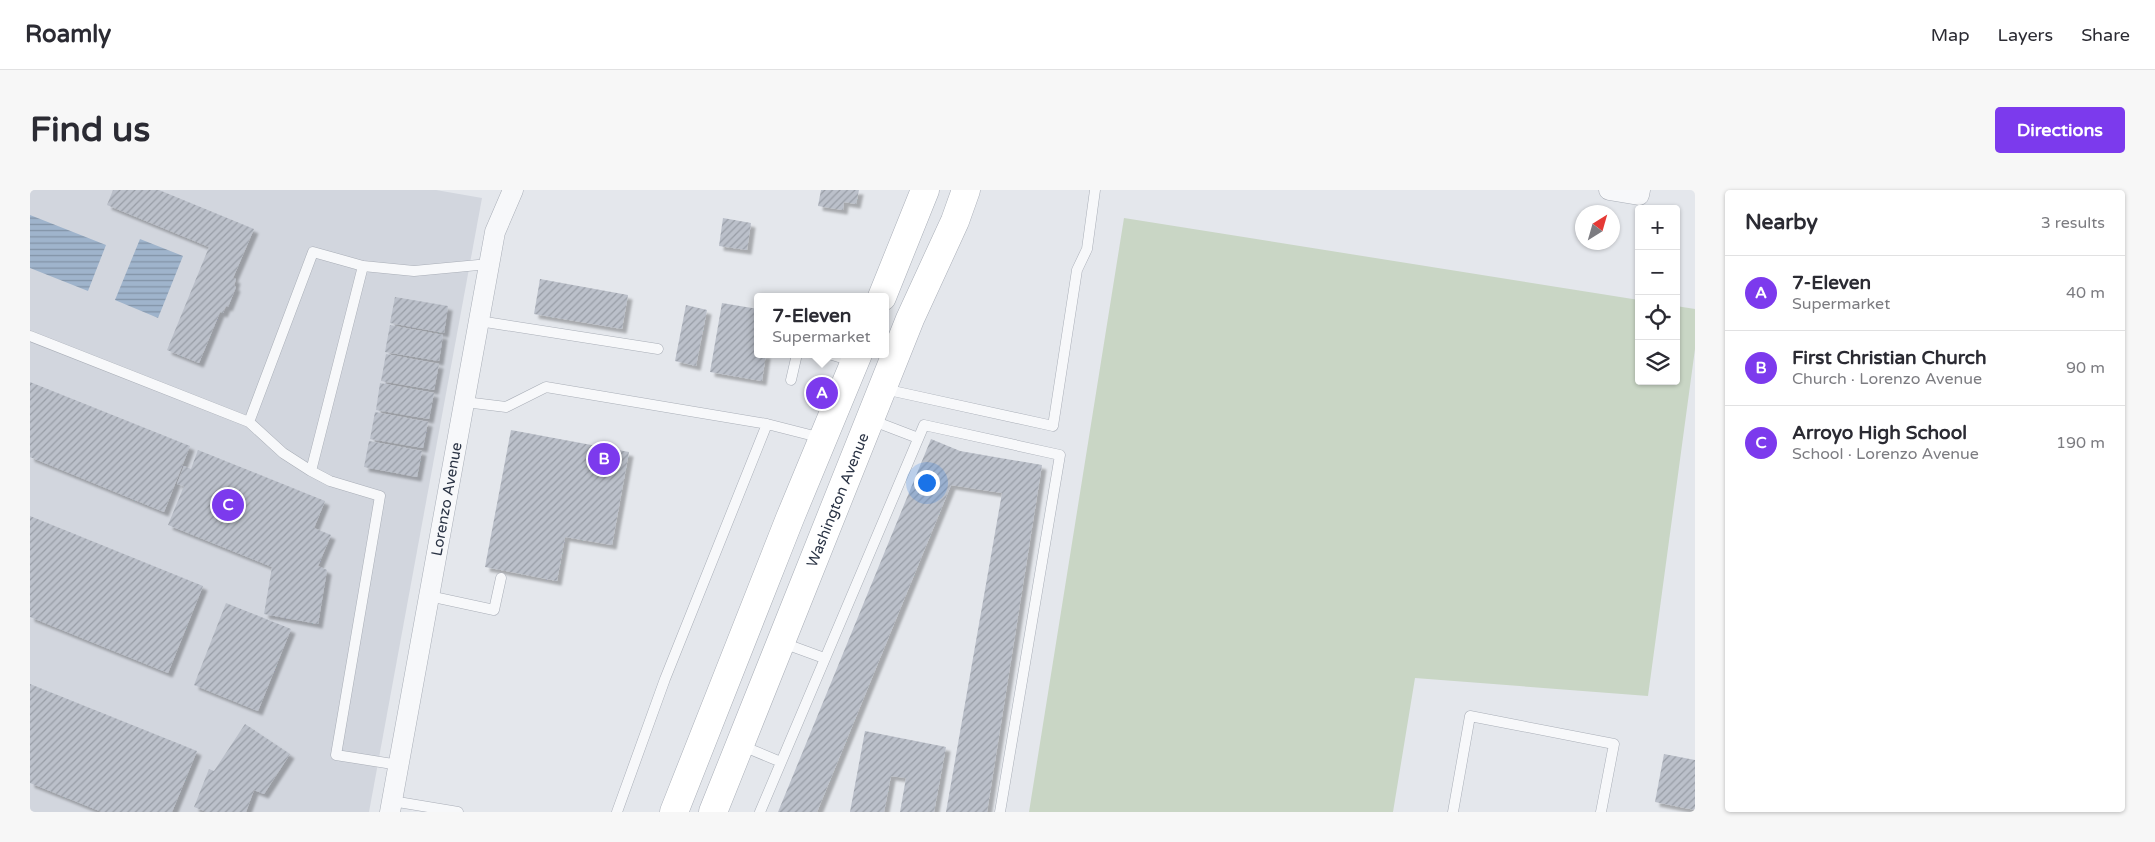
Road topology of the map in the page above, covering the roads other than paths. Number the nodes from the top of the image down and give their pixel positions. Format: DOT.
graph roads {
  1 [pos="514,190"];
  2 [pos="925,190"];
  3 [pos="966,190"];
  4 [pos="1095,190"];
  5 [pos="1609,190"];
  6 [pos="1639,192"];
  7 [pos="489,264"];
  8 [pos="363,266"];
  9 [pos="884,293"];
  10 [pos="479,320"];
  11 [pos="30,336"];
  12 [pos="658,350"];
  13 [pos="795,358"];
  14 [pos="847,358"];
  15 [pos="791,380"];
  16 [pos="883,388"];
  17 [pos="465,402"];
  18 [pos="870,420"];
  19 [pos="248,422"];
  20 [pos="767,424"];
  21 [pos="823,438"];
  22 [pos="918,438"];
  23 [pos="311,471"];
  24 [pos="501,578"];
  25 [pos="429,596"];
  26 [pos="782,642"];
  27 [pos="824,658"];
  28 [pos="740,745"];
  29 [pos="781,762"];
  30 [pos="399,765"];
  31 [pos="391,807"];
  32 [pos="458,812"];
  33 [pos="617,812"];
  34 [pos="674,812"];
  35 [pos="713,812"];
  36 [pos="760,812"];
  37 [pos="1000,812"];
  38 [pos="1452,812"];
  39 [pos="1601,812"];
  1 -- 7 [label="street, Lorenzo Avenue"];
  2 -- 9 [label="main road"];
  3 -- 16 [label="main road, Washington Avenue"];
  4 -- 16 [label="lane"];
  5 -- 6 [label="street"];
  7 -- 8 [label="lane"];
  7 -- 10 [label="street, Lorenzo Avenue"];
  8 -- 19 [label="lane"];
  8 -- 23 [label="lane"];
  10 -- 12 [label="lane"];
  10 -- 17 [label="street, Lorenzo Avenue"];
  11 -- 19 [label="lane"];
  13 -- 15 [label="lane"];
  14 -- 21 [label="main road"];
  16 -- 18 [label="main road, Washington Avenue"];
  17 -- 20 [label="lane"];
  17 -- 25 [label="street, Lorenzo Avenue"];
  18 -- 22 [label="lane"];
  18 -- 26 [label="main road, Washington Avenue"];
  19 -- 23 [label="lane"];
  20 -- 21 [label="lane"];
  20 -- 33 [label="lane"];
  21 -- 34 [label="main road"];
  22 -- 27 [label="lane"];
  22 -- 37 [label="lane"];
  23 -- 30 [label="lane"];
  24 -- 25 [label="lane"];
  25 -- 30 [label="street, Lorenzo Avenue"];
  26 -- 27 [label="lane"];
  26 -- 28 [label="main road, Washington Avenue"];
  27 -- 29 [label="lane"];
  28 -- 29 [label="lane"];
  28 -- 35 [label="main road, Washington Avenue"];
  29 -- 36 [label="lane"];
  30 -- 31 [label="street, Lorenzo Avenue"];
  31 -- 32 [label="lane"];
  38 -- 39 [label="lane"];
}
